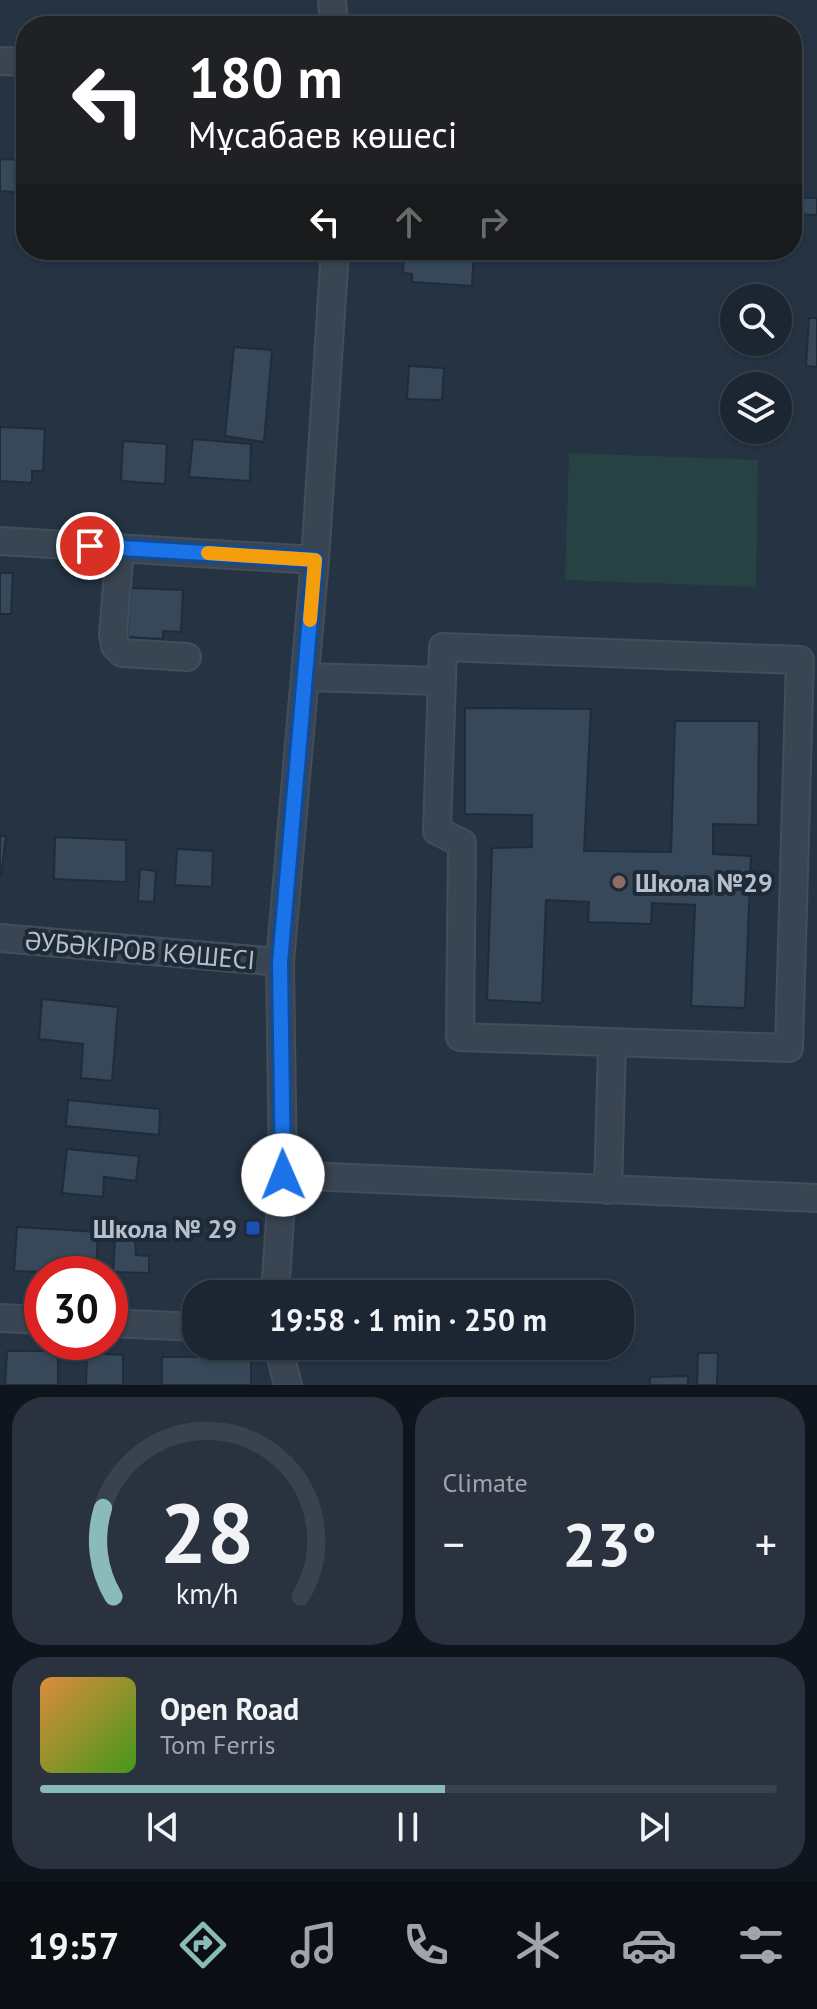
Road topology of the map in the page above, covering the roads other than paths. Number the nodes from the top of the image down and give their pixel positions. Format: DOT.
graph roads {
  1 [pos="334,260"];
  2 [pos="0,541"];
  3 [pos="120,548"];
  4 [pos="315,560"];
  5 [pos="187,657"];
  6 [pos="306,677"];
  7 [pos="440,681"];
  8 [pos="0,938"];
  9 [pos="280,962"];
  10 [pos="612,1044"];
  11 [pos="283,1175"];
  12 [pos="608,1190"];
  13 [pos="817,1198"];
  14 [pos="276,1280"];
  15 [pos="0,1318"];
  16 [pos="24,1319"];
  17 [pos="128,1324"];
  18 [pos="182,1326"];
  19 [pos="282,1360"];
  20 [pos="288,1385"];
  1 -- 4 [label="street"];
  2 -- 3 [label="street"];
  3 -- 4 [label="street"];
  3 -- 5 [label="street"];
  4 -- 6 [label="street"];
  6 -- 7 [label="street"];
  6 -- 9 [label="street"];
  7 -- 10 [label="street"];
  7 -- 10 [label="street"];
  8 -- 9 [label="street, ӘУБӘКІРОВ КӨШЕСІ"];
  9 -- 11 [label="street"];
  10 -- 12 [label="street"];
  11 -- 12 [label="street"];
  11 -- 14 [label="street"];
  12 -- 13 [label="street"];
  15 -- 16 [label="street"];
  17 -- 18 [label="street"];
  19 -- 20 [label="street"];
}
